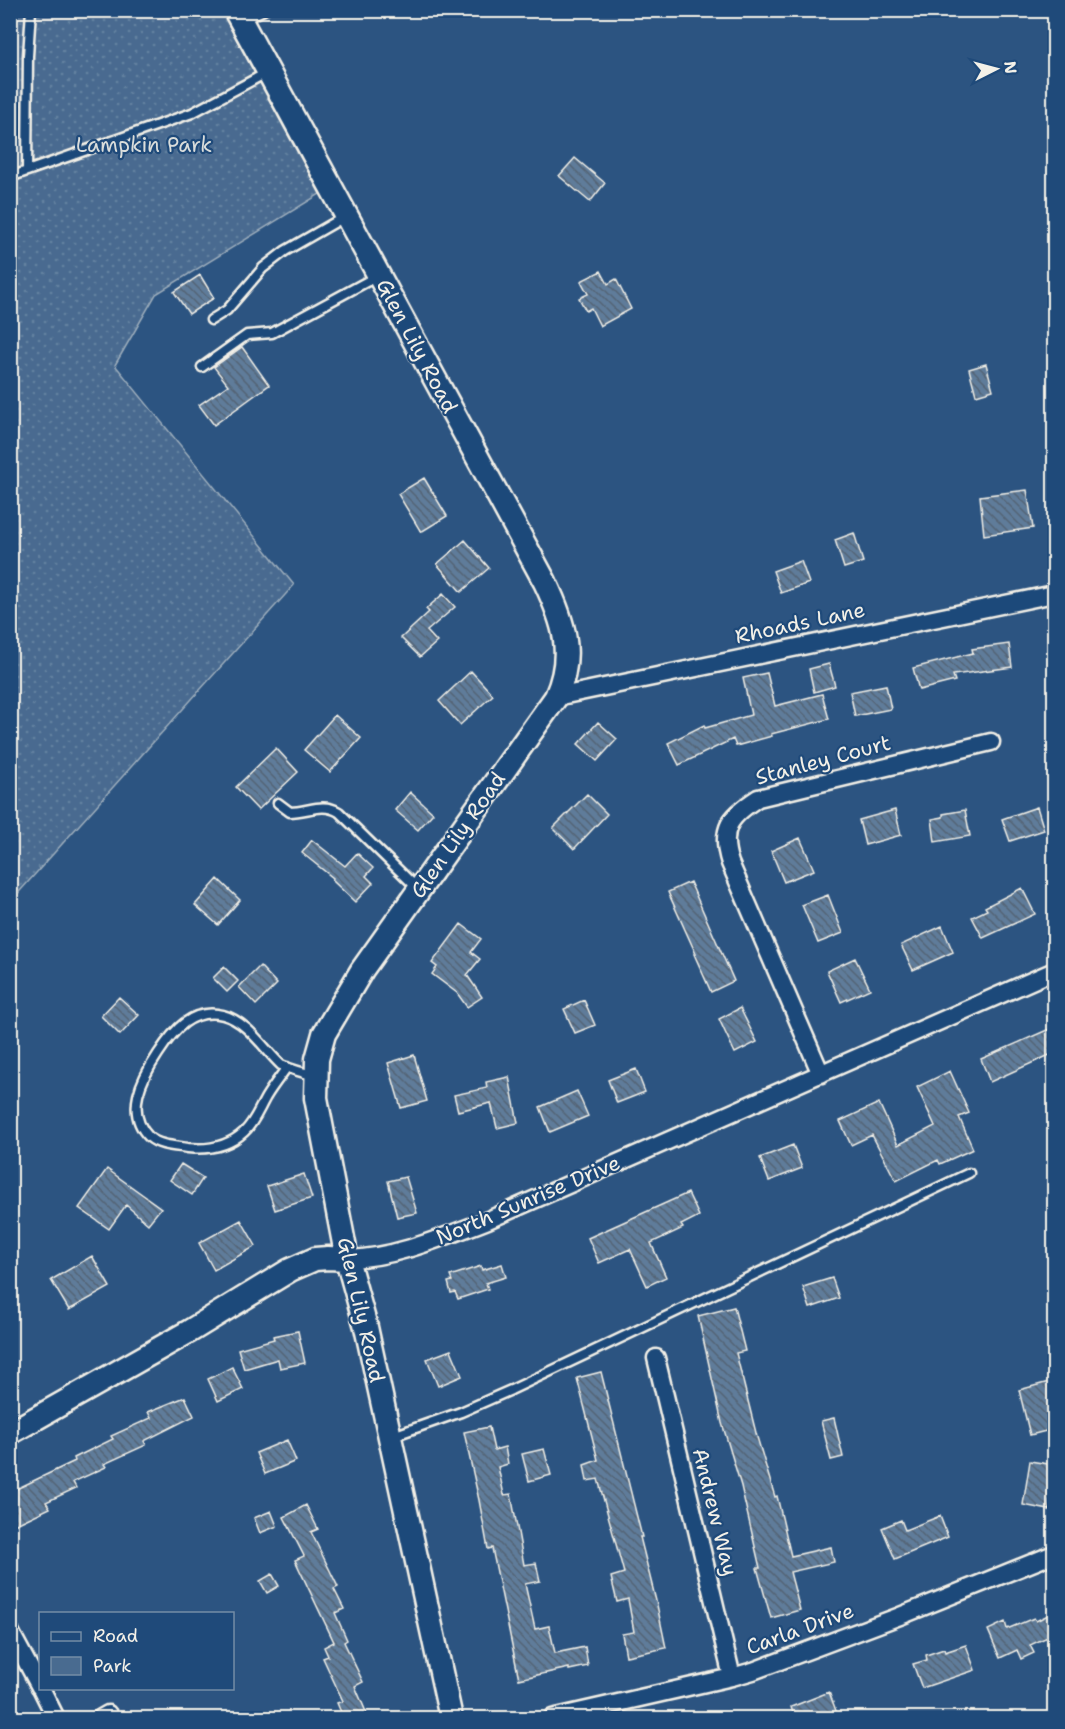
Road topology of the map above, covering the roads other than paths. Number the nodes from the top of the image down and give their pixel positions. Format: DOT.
graph roads {
  1 [pos="31,10"];
  2 [pos="264,10"];
  3 [pos="238,16"];
  4 [pos="268,72"];
  5 [pos="27,171"];
  6 [pos="10,177"];
  7 [pos="347,215"];
  8 [pos="379,275"];
  9 [pos="211,320"];
  10 [pos="202,367"];
  11 [pos="1054,594"];
  12 [pos="556,698"];
  13 [pos="990,742"];
  14 [pos="278,803"];
  15 [pos="419,891"];
  16 [pos="1054,971"];
  17 [pos="287,1067"];
  18 [pos="821,1074"];
  19 [pos="316,1076"];
  20 [pos="969,1173"];
  21 [pos="347,1259"];
  22 [pos="656,1358"];
  23 [pos="10,1433"];
  24 [pos="390,1437"];
  25 [pos="1054,1554"];
  26 [pos="10,1631"];
  27 [pos="732,1677"];
  28 [pos="39,1684"];
  29 [pos="42,1690"];
  30 [pos="56,1719"];
  31 [pos="451,1719"];
  32 [pos="552,1719"];
  1 -- 5 [label="lane"];
  2 -- 3 [label="lane"];
  3 -- 4 [label="street, Glen Lily Road"];
  4 -- 5 [label="lane"];
  4 -- 7 [label="street, Glen Lily Road"];
  5 -- 6 [label="lane"];
  7 -- 8 [label="street, Glen Lily Road"];
  7 -- 9 [label="lane"];
  8 -- 10 [label="lane"];
  8 -- 12 [label="street, Glen Lily Road"];
  11 -- 12 [label="street, Rhoads Lane"];
  12 -- 15 [label="street, Glen Lily Road"];
  13 -- 18 [label="street, Stanley Court"];
  14 -- 15 [label="lane"];
  15 -- 19 [label="street, Glen Lily Road"];
  16 -- 18 [label="street, North Sunrise Drive"];
  17 -- 17 [label="lane"];
  17 -- 19 [label="lane"];
  18 -- 21 [label="street, North Sunrise Drive"];
  19 -- 21 [label="street, Glen Lily Road"];
  20 -- 24 [label="lane"];
  21 -- 23 [label="street, North Sunrise Drive"];
  21 -- 24 [label="street, Glen Lily Road"];
  22 -- 27 [label="street, Andrew Way"];
  24 -- 31 [label="street, Glen Lily Road"];
  25 -- 27 [label="street, Carla Drive"];
  26 -- 28 [label="street"];
  27 -- 32 [label="street, Carla Drive"];
  29 -- 30 [label="street"];
}
